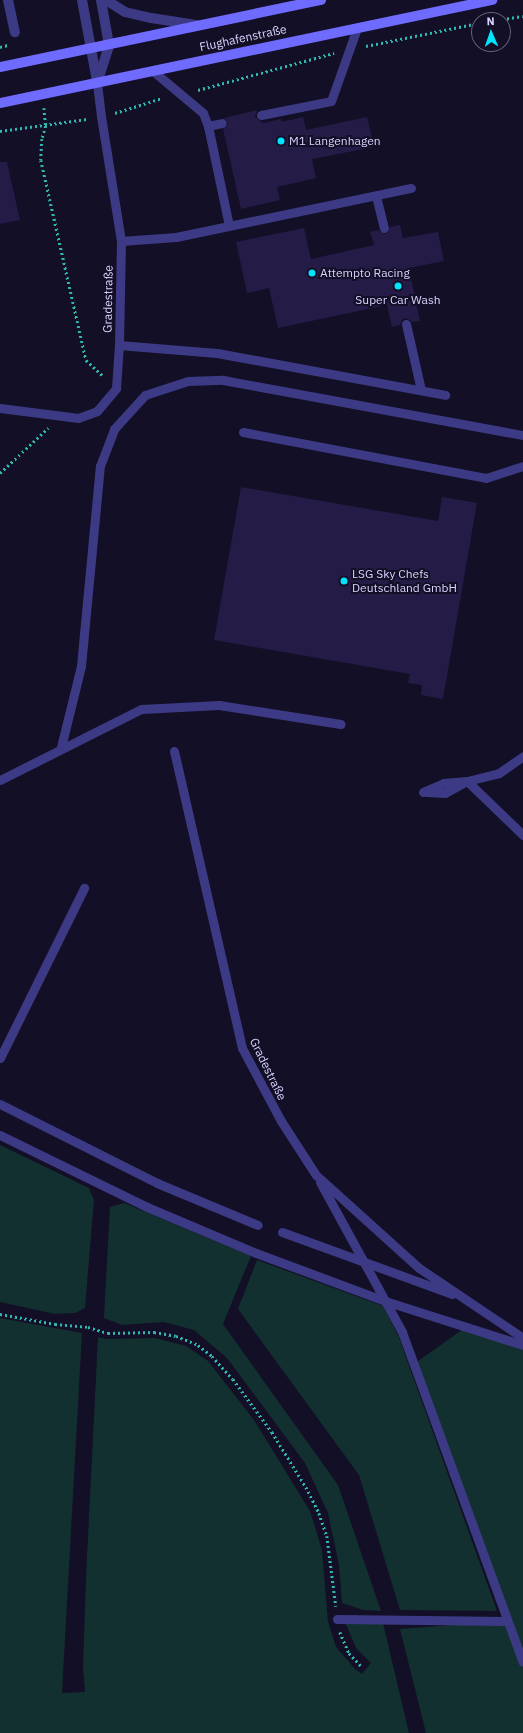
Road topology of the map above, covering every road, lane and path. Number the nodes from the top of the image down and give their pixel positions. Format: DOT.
graph roads {
  1 [pos="8,0"];
  2 [pos="82,0"];
  3 [pos="101,0"];
  4 [pos="106,0"];
  5 [pos="322,0"];
  6 [pos="492,0"];
  7 [pos="523,16"];
  8 [pos="511,18"];
  9 [pos="471,25"];
  10 [pos="201,26"];
  11 [pos="357,28"];
  12 [pos="15,32"];
  13 [pos="109,45"];
  14 [pos="91,49"];
  15 [pos="350,50"];
  16 [pos="0,67"];
  17 [pos="153,71"];
  18 [pos="97,82"];
  19 [pos="180,94"];
  20 [pos="0,103"];
  21 [pos="261,115"];
  22 [pos="100,116"];
  23 [pos="222,123"];
  24 [pos="46,126"];
  25 [pos="208,126"];
  26 [pos="0,131"];
  27 [pos="411,188"];
  28 [pos="376,196"];
  29 [pos="230,226"];
  30 [pos="384,228"];
  31 [pos="121,241"];
  32 [pos="406,324"];
  33 [pos="119,345"];
  34 [pos="116,388"];
  35 [pos="421,390"];
  36 [pos="445,395"];
  37 [pos="0,408"];
  38 [pos="59,417"];
  39 [pos="243,432"];
  40 [pos="523,436"];
  41 [pos="523,466"];
  42 [pos="0,473"];
  43 [pos="341,724"];
  44 [pos="61,747"];
  45 [pos="174,751"];
  46 [pos="523,756"];
  47 [pos="0,780"];
  48 [pos="523,835"];
  49 [pos="84,888"];
  50 [pos="0,1058"];
  51 [pos="0,1104"];
  52 [pos="0,1134"];
  53 [pos="316,1175"];
  54 [pos="258,1225"];
  55 [pos="282,1232"];
  56 [pos="364,1263"];
  57 [pos="464,1299"];
  58 [pos="385,1301"];
  59 [pos="0,1314"];
  60 [pos="523,1338"];
  61 [pos="523,1345"];
  62 [pos="337,1619"];
  63 [pos="507,1621"];
  64 [pos="523,1662"];
  65 [pos="361,1666"];
  1 -- 12 [label="street"];
  2 -- 14 [label="street"];
  3 -- 13 [label="street"];
  4 -- 10 [label="street"];
  5 -- 10 [label="main road, Flughafenstraße"];
  6 -- 11 [label="main road, Flughafenstraße"];
  7 -- 8 [label="path"];
  9 -- 15 [label="path"];
  10 -- 13 [label="main road, Flughafenstraße"];
  11 -- 15 [label="lane"];
  11 -- 17 [label="main road, Flughafenstraße"];
  13 -- 14 [label="main road, Flughafenstraße"];
  13 -- 18 [label="street"];
  14 -- 16 [label="main road, Flughafenstraße"];
  14 -- 18 [label="street"];
  15 -- 19 [label="path"];
  15 -- 21 [label="lane"];
  17 -- 18 [label="main road, Flughafenstraße"];
  17 -- 19 [label="lane"];
  18 -- 20 [label="main road, Flughafenstraße"];
  18 -- 22 [label="lane, Gradestraße"];
  19 -- 22 [label="path"];
  19 -- 25 [label="lane"];
  22 -- 24 [label="path"];
  22 -- 31 [label="lane, Gradestraße"];
  23 -- 25 [label="lane"];
  24 -- 26 [label="path"];
  24 -- 34 [label="path"];
  25 -- 29 [label="lane"];
  27 -- 28 [label="lane"];
  28 -- 29 [label="lane"];
  28 -- 30 [label="lane"];
  29 -- 31 [label="lane"];
  31 -- 33 [label="lane, Gradestraße"];
  32 -- 35 [label="lane"];
  33 -- 34 [label="lane, Gradestraße"];
  33 -- 35 [label="lane"];
  34 -- 38 [label="lane"];
  35 -- 36 [label="lane"];
  37 -- 38 [label="lane"];
  38 -- 42 [label="path"];
  39 -- 41 [label="lane"];
  40 -- 44 [label="lane"];
  43 -- 44 [label="lane"];
  44 -- 47 [label="lane"];
  45 -- 53 [label="lane, Gradestraße"];
  46 -- 48 [label="lane"];
  49 -- 50 [label="lane"];
  51 -- 54 [label="lane"];
  52 -- 58 [label="lane"];
  53 -- 56 [label="lane"];
  53 -- 57 [label="lane, Gradestraße"];
  55 -- 56 [label="lane"];
  56 -- 57 [label="lane"];
  56 -- 58 [label="lane"];
  57 -- 60 [label="lane"];
  58 -- 61 [label="lane"];
  58 -- 63 [label="lane"];
  59 -- 62 [label="path"];
  62 -- 63 [label="lane"];
  62 -- 65 [label="path"];
  63 -- 64 [label="lane"];
}
